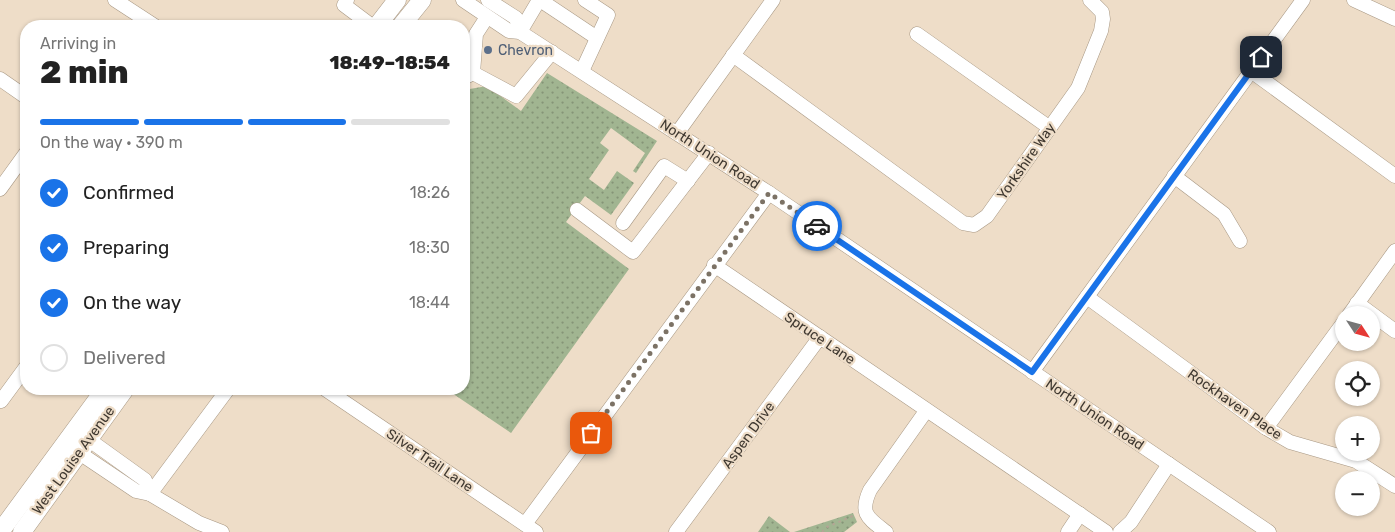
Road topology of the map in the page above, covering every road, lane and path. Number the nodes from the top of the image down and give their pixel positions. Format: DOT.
graph roads {
  1 [pos="115,0"];
  2 [pos="347,0"];
  3 [pos="397,0"];
  4 [pos="422,0"];
  5 [pos="463,0"];
  6 [pos="488,0"];
  7 [pos="539,0"];
  8 [pos="586,0"];
  9 [pos="773,0"];
  10 [pos="1090,0"];
  11 [pos="1303,0"];
  12 [pos="1354,0"];
  13 [pos="488,17"];
  14 [pos="1395,19"];
  15 [pos="146,20"];
  16 [pos="364,20"];
  17 [pos="382,20"];
  18 [pos="407,20"];
  19 [pos="520,32"];
  20 [pos="917,34"];
  21 [pos="597,38"];
  22 [pos="470,43"];
  23 [pos="552,52"];
  24 [pos="733,55"];
  25 [pos="582,71"];
  26 [pos="1251,71"];
  27 [pos="470,77"];
  28 [pos="0,79"];
  29 [pos="20,93"];
  30 [pos="1050,128"];
  31 [pos="678,132"];
  32 [pos="709,153"];
  33 [pos="20,161"];
  34 [pos="1174,176"];
  35 [pos="1395,176"];
  36 [pos="688,181"];
  37 [pos="0,189"];
  38 [pos="769,193"];
  39 [pos="577,210"];
  40 [pos="623,223"];
  41 [pos="1240,240"];
  42 [pos="1395,251"];
  43 [pos="714,266"];
  44 [pos="1086,297"];
  45 [pos="1357,303"];
  46 [pos="1355,306"];
  47 [pos="1395,331"];
  48 [pos="1335,334"];
  49 [pos="820,337"];
  50 [pos="1032,372"];
  51 [pos="20,376"];
  52 [pos="102,395"];
  53 [pos="119,395"];
  54 [pos="224,395"];
  55 [pos="334,395"];
  56 [pos="2,401"];
  57 [pos="926,411"];
  58 [pos="1266,428"];
  59 [pos="77,441"];
  60 [pos="1169,464"];
  61 [pos="1395,486"];
  62 [pos="150,494"];
  63 [pos="865,511"];
  64 [pos="1080,514"];
  65 [pos="530,528"];
  66 [pos="0,532"];
  67 [pos="22,532"];
  68 [pos="222,532"];
  69 [pos="676,532"];
  70 [pos="822,532"];
  71 [pos="886,532"];
  72 [pos="1068,532"];
  73 [pos="1106,532"];
  74 [pos="1120,532"];
  75 [pos="1269,532"];
  1 -- 15 [label="street"];
  2 -- 16 [label="street"];
  3 -- 17 [label="main road"];
  4 -- 18 [label="main road"];
  5 -- 13 [label="street, North Union Road"];
  6 -- 19 [label="street, North Union Road"];
  7 -- 19 [label="street"];
  7 -- 21 [label="street"];
  8 -- 21 [label="street"];
  9 -- 24 [label="street"];
  10 -- 30 [label="street, Yorkshire Way"];
  11 -- 26 [label="street"];
  12 -- 14 [label="street"];
  13 -- 19 [label="street, North Union Road"];
  13 -- 22 [label="street"];
  19 -- 23 [label="street, North Union Road"];
  20 -- 30 [label="street"];
  21 -- 25 [label="street"];
  23 -- 25 [label="street, North Union Road"];
  23 -- 27 [label="street"];
  24 -- 30 [label="street, Yorkshire Way"];
  24 -- 31 [label="street"];
  25 -- 31 [label="street, North Union Road"];
  26 -- 34 [label="street"];
  26 -- 35 [label="street"];
  28 -- 29 [label="street"];
  31 -- 32 [label="street, North Union Road"];
  32 -- 36 [label="street"];
  32 -- 38 [label="street, North Union Road"];
  33 -- 37 [label="street"];
  34 -- 41 [label="street"];
  34 -- 44 [label="street"];
  36 -- 39 [label="street"];
  36 -- 40 [label="street"];
  38 -- 43 [label="street"];
  38 -- 50 [label="street, North Union Road"];
  42 -- 45 [label="street"];
  43 -- 49 [label="street, Spruce Lane"];
  43 -- 65 [label="street"];
  44 -- 50 [label="street"];
  44 -- 58 [label="street, Rockhaven Place"];
  45 -- 46 [label="street"];
  45 -- 47 [label="street"];
  48 -- 58 [label="street"];
  49 -- 57 [label="street, Spruce Lane"];
  49 -- 69 [label="street, Aspen Drive"];
  50 -- 60 [label="street, North Union Road"];
  51 -- 56 [label="street"];
  52 -- 59 [label="main road, West Louise Avenue"];
  53 -- 59 [label="main road, West Louise Avenue"];
  54 -- 62 [label="street"];
  55 -- 65 [label="street, Silver Trail Lane"];
  57 -- 63 [label="street"];
  57 -- 64 [label="street, Spruce Lane"];
  58 -- 61 [label="street, Rockhaven Place"];
  59 -- 62 [label="street"];
  59 -- 66 [label="main road, West Louise Avenue"];
  59 -- 67 [label="main road, West Louise Avenue"];
  60 -- 74 [label="street"];
  60 -- 75 [label="street, North Union Road"];
  62 -- 68 [label="street"];
  63 -- 70 [label="path"];
  63 -- 71 [label="street"];
  64 -- 72 [label="street"];
  64 -- 73 [label="street, Spruce Lane"];
}
